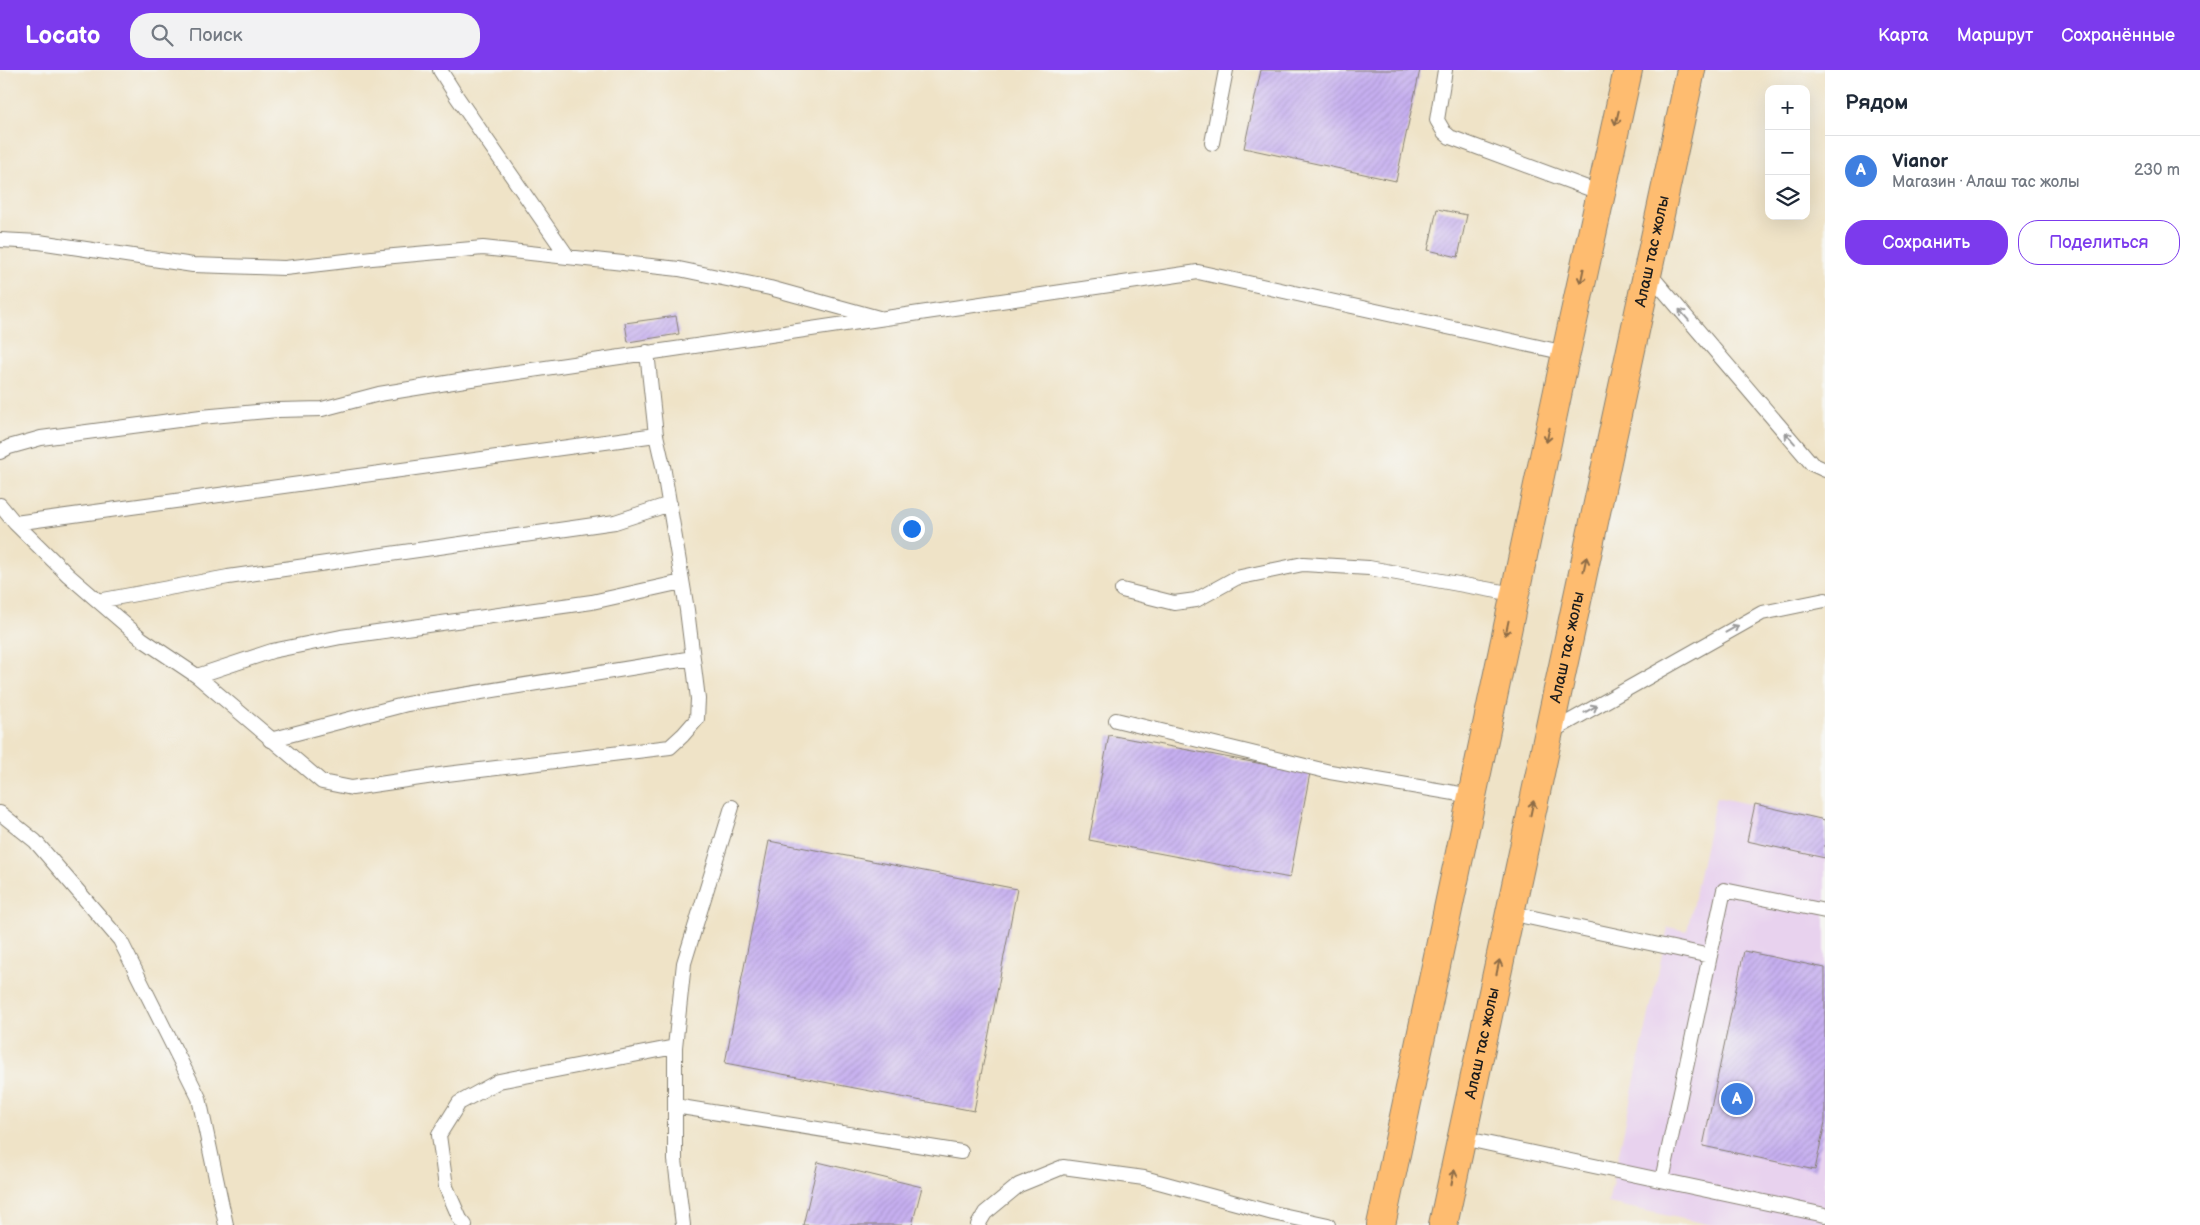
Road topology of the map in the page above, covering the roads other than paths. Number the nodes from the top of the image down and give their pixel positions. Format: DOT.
graph roads {
  1 [pos="440,70"];
  2 [pos="1226,70"];
  3 [pos="1445,70"];
  4 [pos="1628,70"];
  5 [pos="1691,70"];
  6 [pos="1212,143"];
  7 [pos="1601,193"];
  8 [pos="0,240"];
  9 [pos="568,257"];
  10 [pos="1648,272"];
  11 [pos="885,319"];
  12 [pos="647,352"];
  13 [pos="1566,352"];
  14 [pos="656,435"];
  15 [pos="0,452"];
  16 [pos="1825,470"];
  17 [pos="0,504"];
  18 [pos="670,504"];
  19 [pos="15,523"];
  20 [pos="682,582"];
  21 [pos="1122,590"];
  22 [pos="1514,594"];
  23 [pos="1825,600"];
  24 [pos="98,601"];
  25 [pos="693,658"];
  26 [pos="197,676"];
  27 [pos="1116,720"];
  28 [pos="1548,733"];
  29 [pos="270,740"];
  30 [pos="1472,796"];
  31 [pos="732,807"];
  32 [pos="0,813"];
  33 [pos="1825,911"];
  34 [pos="1510,913"];
  35 [pos="1710,956"];
  36 [pos="675,1047"];
  37 [pos="675,1106"];
  38 [pos="1462,1138"];
  39 [pos="961,1152"];
  40 [pos="1662,1180"];
  41 [pos="1825,1215"];
  42 [pos="226,1225"];
  43 [pos="464,1225"];
  44 [pos="683,1225"];
  45 [pos="978,1225"];
  46 [pos="1328,1225"];
  47 [pos="1381,1225"];
  48 [pos="1443,1225"];
  1 -- 9 [label="lane"];
  2 -- 6 [label="lane"];
  3 -- 7 [label="lane"];
  4 -- 7 [label="main road, one-way"];
  5 -- 10 [label="main road, Алаш тас жолы"];
  7 -- 13 [label="main road, one-way"];
  8 -- 9 [label="lane"];
  9 -- 11 [label="lane"];
  16 -- 10 [label="lane, one-way"];
  28 -- 10 [label="main road, Алаш тас жолы, one-way"];
  11 -- 12 [label="lane"];
  11 -- 13 [label="lane"];
  12 -- 14 [label="lane"];
  12 -- 15 [label="lane"];
  13 -- 22 [label="main road, one-way"];
  14 -- 18 [label="lane"];
  14 -- 19 [label="lane"];
  17 -- 19 [label="lane"];
  18 -- 20 [label="lane"];
  18 -- 24 [label="lane"];
  19 -- 24 [label="lane"];
  20 -- 25 [label="lane"];
  20 -- 26 [label="lane"];
  21 -- 22 [label="lane"];
  22 -- 30 [label="main road, one-way"];
  28 -- 23 [label="lane, one-way"];
  24 -- 26 [label="lane"];
  25 -- 29 [label="lane"];
  25 -- 29 [label="lane"];
  26 -- 29 [label="lane"];
  27 -- 30 [label="lane"];
  34 -- 28 [label="main road, Алаш тас жолы, one-way"];
  30 -- 47 [label="main road"];
  31 -- 36 [label="lane"];
  32 -- 42 [label="lane"];
  33 -- 35 [label="lane"];
  34 -- 35 [label="lane"];
  38 -- 34 [label="main road, Алаш тас жолы, one-way"];
  35 -- 40 [label="lane"];
  36 -- 37 [label="lane"];
  36 -- 43 [label="lane"];
  37 -- 39 [label="lane"];
  37 -- 44 [label="lane"];
  38 -- 40 [label="lane"];
  48 -- 38 [label="main road, Алаш тас жолы, one-way"];
  40 -- 41 [label="lane"];
  45 -- 46 [label="lane"];
}
